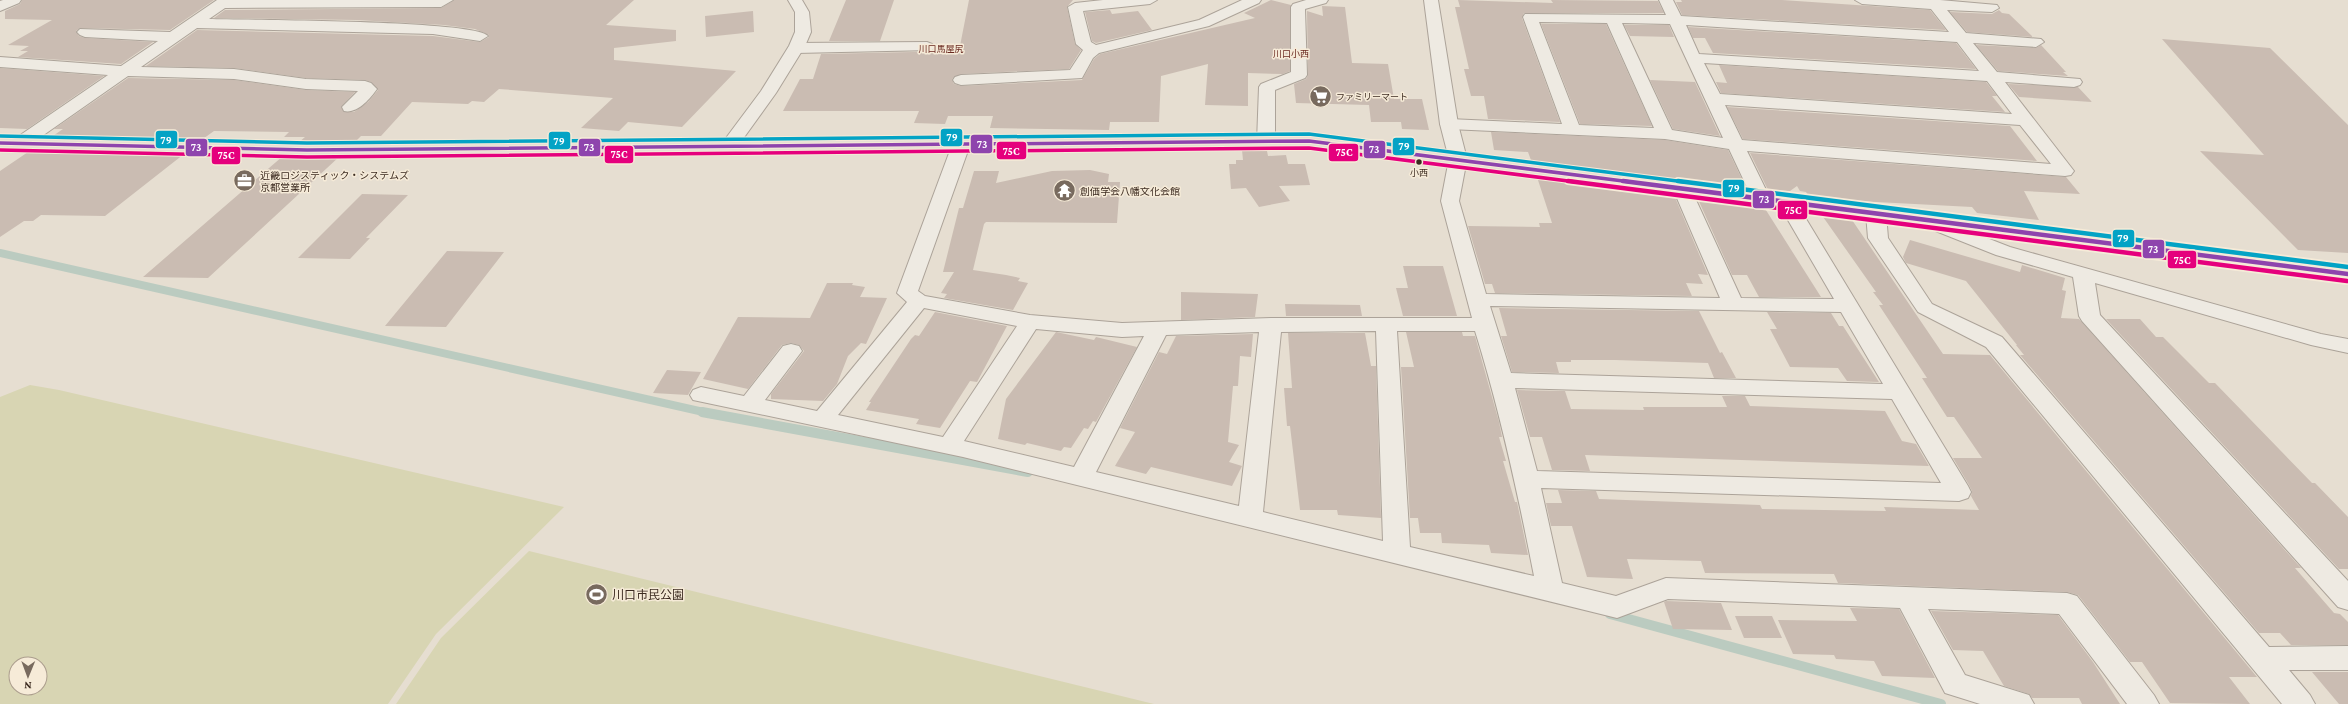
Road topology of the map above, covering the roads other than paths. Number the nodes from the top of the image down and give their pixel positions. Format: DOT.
graph roads {
  1 [pos="14,0"];
  2 [pos="446,0"];
  3 [pos="795,0"];
  4 [pos="1150,0"];
  5 [pos="1254,0"];
  6 [pos="1321,0"];
  7 [pos="1431,0"];
  8 [pos="1666,0"];
  9 [pos="1862,0"];
  10 [pos="225,2"];
  11 [pos="1934,2"];
  12 [pos="0,7"];
  13 [pos="1992,8"];
  14 [pos="1613,20"];
  15 [pos="1675,20"];
  16 [pos="192,23"];
  17 [pos="85,32"];
  18 [pos="172,36"];
  19 [pos="480,36"];
  20 [pos="1962,38"];
  21 [pos="2036,42"];
  22 [pos="927,47"];
  23 [pos="796,48"];
  24 [pos="1094,50"];
  25 [pos="1696,58"];
  26 [pos="0,62"];
  27 [pos="122,71"];
  28 [pos="1992,76"];
  29 [pos="961,80"];
  30 [pos="2074,82"];
  31 [pos="1714,99"];
  32 [pos="350,107"];
  33 [pos="2026,120"];
  34 [pos="1449,124"];
  35 [pos="1572,130"];
  36 [pos="1665,134"];
  37 [pos="1266,142"];
  38 [pos="6,144"];
  39 [pos="961,144"];
  40 [pos="1736,145"];
  41 [pos="729,146"];
  42 [pos="1458,159"];
  43 [pos="1682,189"];
  44 [pos="1762,200"];
  45 [pos="1787,203"];
  46 [pos="1876,214"];
  47 [pos="1925,220"];
  48 [pos="2083,273"];
  49 [pos="2348,274"];
  50 [pos="1478,300"];
  51 [pos="919,301"];
  52 [pos="1733,304"];
  53 [pos="1848,306"];
  54 [pos="1030,322"];
  55 [pos="1386,324"];
  56 [pos="1484,324"];
  57 [pos="1271,325"];
  58 [pos="1158,330"];
  59 [pos="2348,346"];
  60 [pos="791,351"];
  61 [pos="1502,380"];
  62 [pos="1899,392"];
  63 [pos="700,395"];
  64 [pos="750,405"];
  65 [pos="822,420"];
  66 [pos="949,446"];
  67 [pos="1081,477"];
  68 [pos="1526,479"];
  69 [pos="1250,518"];
  70 [pos="1397,554"];
  71 [pos="1550,590"];
  72 [pos="1908,598"];
  73 [pos="2348,599"];
  74 [pos="2348,658"];
  75 [pos="2262,659"];
  76 [pos="2019,704"];
  77 [pos="2144,704"];
  78 [pos="2300,704"];
  1 -- 12 [label="street"];
  2 -- 10 [label="street"];
  3 -- 23 [label="street"];
  4 -- 24 [label="street"];
  5 -- 24 [label="street"];
  6 -- 37 [label="street"];
  7 -- 34 [label="street"];
  8 -- 15 [label="street"];
  9 -- 11 [label="street"];
  10 -- 16 [label="street"];
  11 -- 13 [label="street"];
  11 -- 20 [label="street"];
  14 -- 15 [label="street"];
  14 -- 35 [label="street"];
  14 -- 36 [label="street"];
  15 -- 20 [label="street"];
  15 -- 25 [label="street"];
  16 -- 18 [label="street"];
  16 -- 19 [label="street"];
  17 -- 18 [label="street"];
  18 -- 27 [label="street"];
  20 -- 21 [label="street"];
  20 -- 28 [label="street"];
  22 -- 23 [label="street"];
  23 -- 41 [label="street"];
  24 -- 29 [label="street"];
  25 -- 28 [label="street"];
  25 -- 31 [label="street"];
  26 -- 27 [label="street"];
  27 -- 32 [label="street"];
  27 -- 38 [label="street"];
  28 -- 30 [label="street"];
  28 -- 33 [label="street"];
  31 -- 33 [label="street"];
  31 -- 40 [label="street"];
  33 -- 40 [label="street"];
  34 -- 35 [label="street"];
  34 -- 42 [label="street"];
  35 -- 36 [label="street"];
  36 -- 40 [label="street"];
  37 -- 39 [label="main road"];
  37 -- 42 [label="main road"];
  38 -- 41 [label="main road"];
  39 -- 41 [label="main road"];
  39 -- 51 [label="street"];
  40 -- 44 [label="street"];
  42 -- 43 [label="main road"];
  42 -- 50 [label="street"];
  43 -- 44 [label="main road"];
  43 -- 52 [label="street"];
  44 -- 45 [label="main road"];
  45 -- 46 [label="main road"];
  45 -- 53 [label="street"];
  46 -- 47 [label="main road"];
  46 -- 75 [label="street"];
  47 -- 48 [label="street"];
  47 -- 49 [label="main road"];
  48 -- 59 [label="street"];
  48 -- 73 [label="street"];
  50 -- 52 [label="street"];
  50 -- 56 [label="street"];
  51 -- 54 [label="street"];
  51 -- 65 [label="street"];
  52 -- 53 [label="street"];
  53 -- 62 [label="street"];
  54 -- 58 [label="street"];
  54 -- 66 [label="street"];
  55 -- 56 [label="street"];
  55 -- 57 [label="street"];
  55 -- 70 [label="street"];
  56 -- 61 [label="street"];
  57 -- 58 [label="street"];
  57 -- 69 [label="street"];
  58 -- 67 [label="street"];
  60 -- 64 [label="street"];
  61 -- 62 [label="street"];
  61 -- 68 [label="street"];
  62 -- 68 [label="street"];
  63 -- 64 [label="street"];
  64 -- 65 [label="street"];
  65 -- 66 [label="street"];
  66 -- 67 [label="street"];
  67 -- 69 [label="street"];
  68 -- 71 [label="street"];
  69 -- 70 [label="street"];
  70 -- 71 [label="street"];
  71 -- 72 [label="street"];
  72 -- 76 [label="street"];
  72 -- 77 [label="street"];
  74 -- 75 [label="street"];
  75 -- 78 [label="street"];
}
